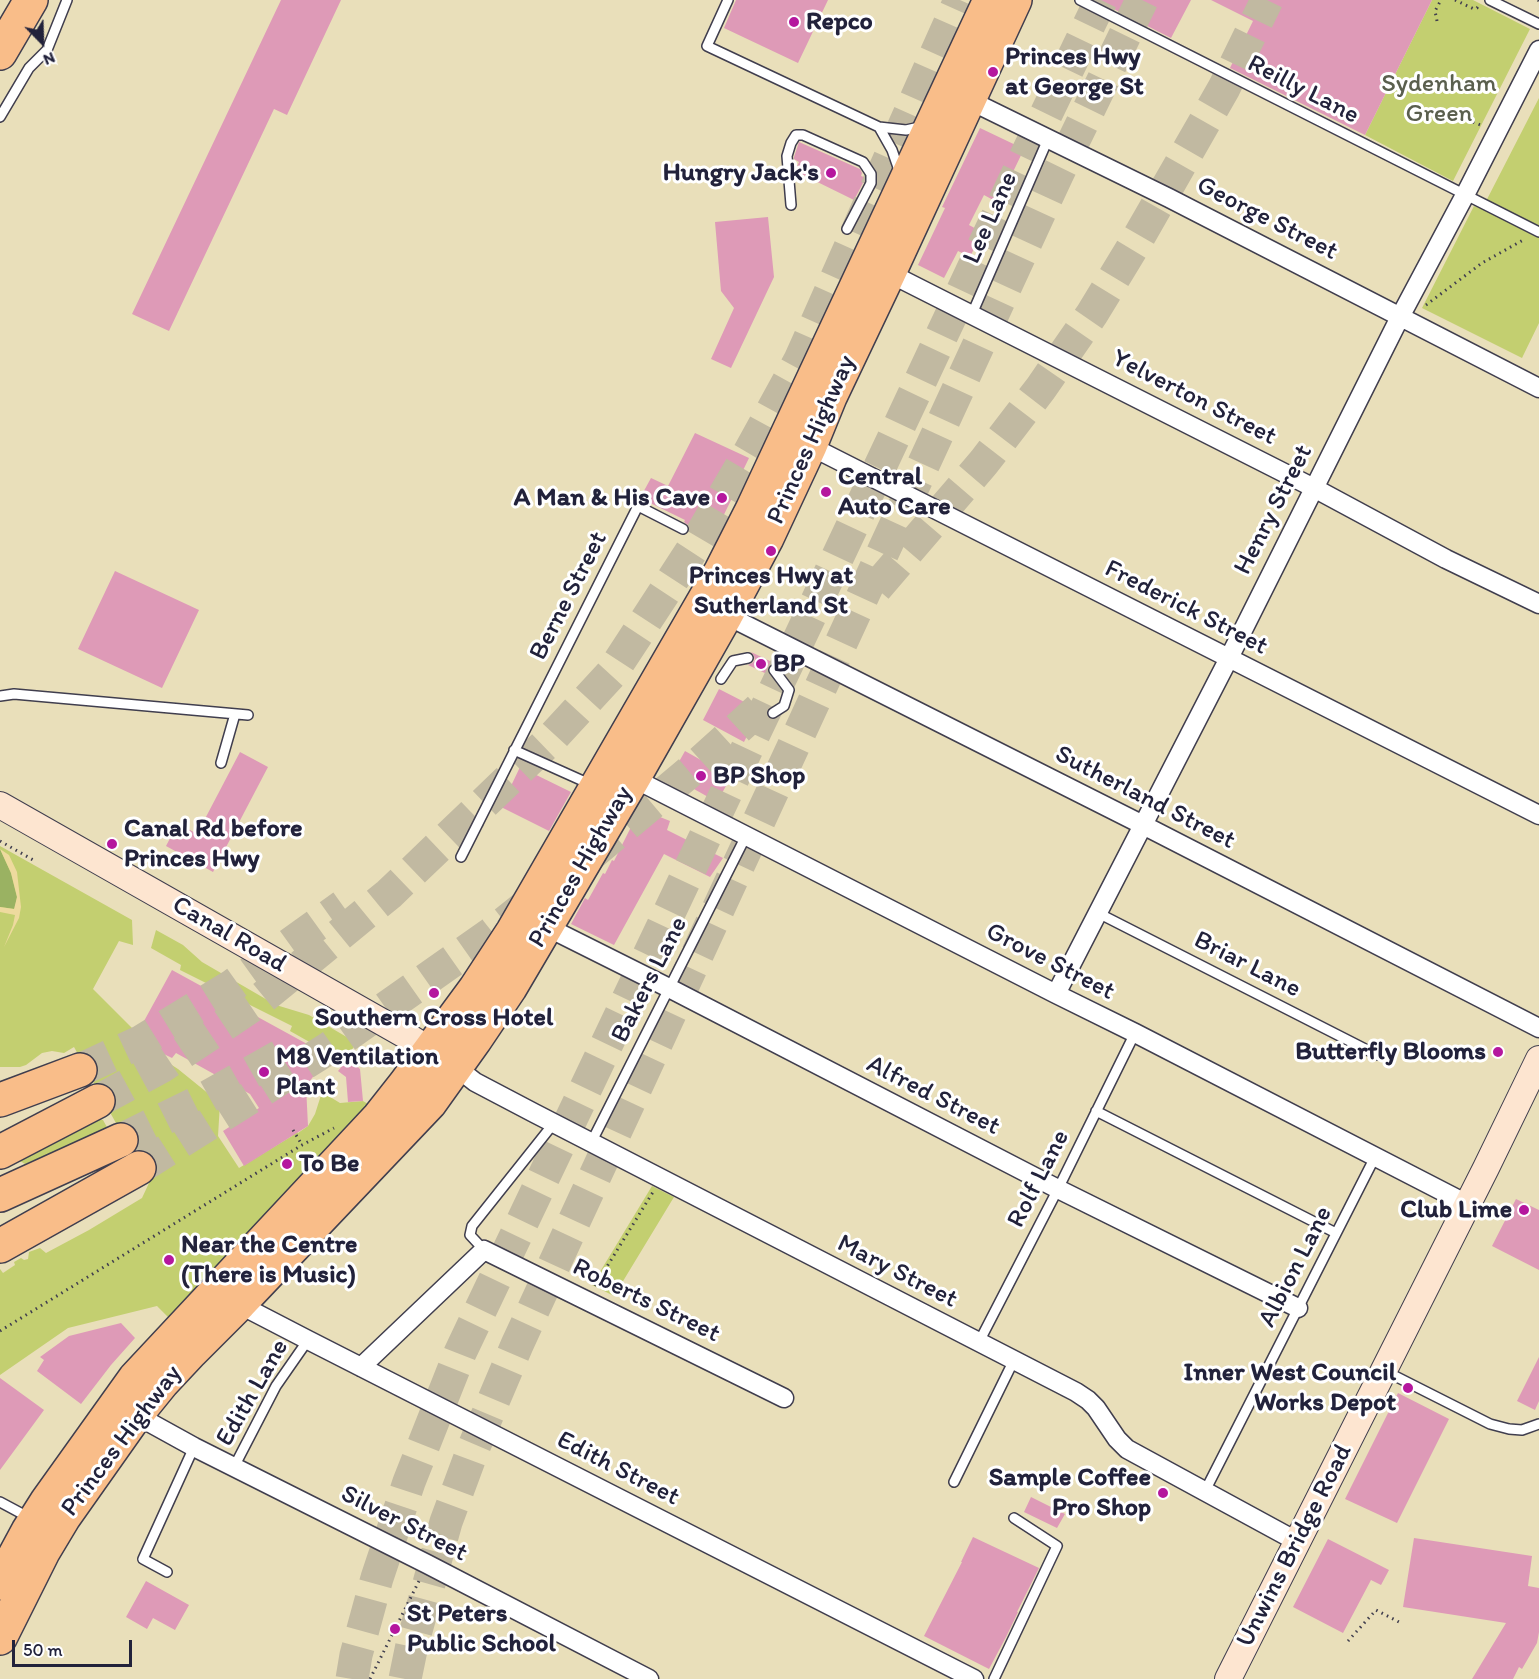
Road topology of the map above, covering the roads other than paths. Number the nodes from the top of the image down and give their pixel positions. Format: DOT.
graph roads {
  1 [pos="13,0"];
  2 [pos="32,0"];
  3 [pos="67,0"];
  4 [pos="728,0"];
  5 [pos="990,0"];
  6 [pos="1015,0"];
  7 [pos="1080,0"];
  8 [pos="1485,2"];
  9 [pos="1539,24"];
  10 [pos="0,25"];
  11 [pos="1539,50"];
  12 [pos="0,53"];
  13 [pos="969,100"];
  14 [pos="0,117"];
  15 [pos="933,124"];
  16 [pos="879,127"];
  17 [pos="1048,139"];
  18 [pos="904,183"];
  19 [pos="1465,195"];
  20 [pos="791,205"];
  21 [pos="847,229"];
  22 [pos="1539,232"];
  23 [pos="889,273"];
  24 [pos="972,314"];
  25 [pos="1400,317"];
  26 [pos="1539,388"];
  27 [pos="810,446"];
  28 [pos="1314,488"];
  29 [pos="683,529"];
  30 [pos="1539,604"];
  31 [pos="726,615"];
  32 [pos="748,658"];
  33 [pos="1229,658"];
  34 [pos="774,670"];
  35 [pos="722,679"];
  36 [pos="0,696"];
  37 [pos="773,713"];
  38 [pos="235,714"];
  39 [pos="248,715"];
  40 [pos="514,750"];
  41 [pos="221,763"];
  42 [pos="613,777"];
  43 [pos="0,805"];
  44 [pos="1539,815"];
  45 [pos="1143,825"];
  46 [pos="746,836"];
  47 [pos="461,857"];
  48 [pos="1098,913"];
  49 [pos="547,927"];
  50 [pos="669,988"];
  51 [pos="1056,994"];
  52 [pos="1539,1028"];
  53 [pos="1135,1033"];
  54 [pos="1377,1055"];
  55 [pos="443,1058"];
  56 [pos="1539,1059"];
  57 [pos="80,1070"];
  58 [pos="0,1100"];
  59 [pos="98,1101"];
  60 [pos="1096,1111"];
  61 [pos="554,1123"];
  62 [pos="121,1140"];
  63 [pos="591,1143"];
  64 [pos="0,1152"];
  65 [pos="1375,1157"];
  66 [pos="139,1168"];
  67 [pos="1058,1189"];
  68 [pos="0,1195"];
  69 [pos="1467,1204"];
  70 [pos="1336,1233"];
  71 [pos="0,1246"];
  72 [pos="484,1250"];
  73 [pos="240,1303"];
  74 [pos="1298,1308"];
  75 [pos="308,1340"];
  76 [pos="979,1342"];
  77 [pos="1014,1360"];
  78 [pos="362,1367"];
  79 [pos="1383,1371"];
  80 [pos="784,1398"];
  81 [pos="136,1415"];
  82 [pos="1539,1424"];
  83 [pos="194,1447"];
  84 [pos="234,1467"];
  85 [pos="954,1482"];
  86 [pos="1205,1491"];
  87 [pos="0,1502"];
  88 [pos="1014,1518"];
  89 [pos="35,1520"];
  90 [pos="1298,1542"];
  91 [pos="167,1572"];
  92 [pos="0,1583"];
  93 [pos="0,1638"];
  94 [pos="649,1679"];
  95 [pos="974,1679"];
  96 [pos="994,1679"];
  97 [pos="1228,1679"];
  1 -- 10 [label="highway"];
  2 -- 12 [label="highway"];
  3 -- 14 [label="lane"];
  4 -- 16 [label="lane"];
  5 -- 15 [label="highway, Princes Highway"];
  6 -- 13 [label="highway, Princes Highway"];
  7 -- 19 [label="lane, Reilly Lane"];
  8 -- 9 [label="lane"];
  11 -- 19 [label="street, Henry Street"];
  13 -- 17 [label="street, George Street"];
  13 -- 23 [label="highway, Princes Highway"];
  15 -- 16 [label="lane"];
  15 -- 18 [label="highway, Princes Highway"];
  16 -- 18 [label="lane"];
  17 -- 24 [label="lane, Lee Lane"];
  17 -- 25 [label="street, George Street"];
  18 -- 42 [label="highway, Princes Highway"];
  19 -- 22 [label="lane, Reilly Lane"];
  19 -- 25 [label="street, Henry Street"];
  20 -- 21 [label="lane"];
  23 -- 24 [label="street, Yelverton Street"];
  23 -- 27 [label="highway, Princes Highway"];
  24 -- 28 [label="street, Yelverton Street"];
  25 -- 26 [label="street, George Street"];
  25 -- 28 [label="street, Henry Street"];
  27 -- 31 [label="highway, Princes Highway"];
  27 -- 33 [label="street, Frederick Street"];
  28 -- 30 [label="street, Yelverton Street"];
  28 -- 33 [label="street, Henry Street"];
  29 -- 40 [label="lane, Berne Street"];
  31 -- 42 [label="highway, Princes Highway"];
  31 -- 45 [label="street, Sutherland Street"];
  32 -- 35 [label="lane"];
  33 -- 44 [label="street, Frederick Street"];
  33 -- 45 [label="street, Henry Street"];
  34 -- 37 [label="lane"];
  36 -- 38 [label="lane"];
  38 -- 39 [label="lane"];
  38 -- 41 [label="lane"];
  40 -- 42 [label="lane"];
  40 -- 47 [label="lane, Berne Street"];
  42 -- 46 [label="street, Grove Street"];
  42 -- 49 [label="highway, Princes Highway"];
  42 -- 55 [label="highway, Princes Highway"];
  43 -- 55 [label="main road, Canal Road"];
  45 -- 48 [label="street, Henry Street"];
  45 -- 52 [label="street, Sutherland Street"];
  46 -- 50 [label="lane, Bakers Lane"];
  46 -- 51 [label="street, Grove Street"];
  48 -- 51 [label="street, Henry Street"];
  48 -- 54 [label="lane, Briar Lane"];
  49 -- 50 [label="street, Alfred Street"];
  49 -- 55 [label="highway, Princes Highway"];
  50 -- 63 [label="lane, Bakers Lane"];
  50 -- 67 [label="street, Alfred Street"];
  51 -- 53 [label="street, Grove Street"];
  53 -- 60 [label="lane, Rolf Lane"];
  53 -- 65 [label="street, Grove Street"];
  55 -- 61 [label="street, Mary Street"];
  55 -- 73 [label="highway, Princes Highway"];
  55 -- 89 [label="highway, Princes Highway"];
  56 -- 69 [label="main road, Unwins Bridge Road"];
  57 -- 58 [label="highway"];
  59 -- 64 [label="highway"];
  60 -- 67 [label="lane, Rolf Lane"];
  60 -- 70 [label="lane"];
  61 -- 63 [label="street, Mary Street"];
  61 -- 72 [label="lane"];
  62 -- 68 [label="highway"];
  63 -- 76 [label="street, Mary Street"];
  65 -- 69 [label="street, Grove Street"];
  65 -- 70 [label="lane, Albion Lane"];
  66 -- 71 [label="highway"];
  67 -- 74 [label="street, Alfred Street"];
  67 -- 76 [label="lane, Rolf Lane"];
  69 -- 79 [label="main road, Unwins Bridge Road"];
  70 -- 74 [label="lane, Albion Lane"];
  72 -- 78 [label="street"];
  72 -- 80 [label="street, Roberts Street"];
  73 -- 75 [label="street, Edith Street"];
  73 -- 81 [label="highway, Princes Highway"];
  74 -- 86 [label="lane, Albion Lane"];
  75 -- 78 [label="street, Edith Street"];
  75 -- 84 [label="lane, Edith Lane"];
  76 -- 77 [label="street, Mary Street"];
  77 -- 85 [label="lane"];
  77 -- 86 [label="street, Mary Street"];
  78 -- 95 [label="street, Edith Street"];
  79 -- 82 [label="lane"];
  79 -- 90 [label="main road, Unwins Bridge Road"];
  81 -- 83 [label="street, Silver Street"];
  81 -- 93 [label="highway, Princes Highway"];
  83 -- 84 [label="street, Silver Street"];
  83 -- 91 [label="lane"];
  84 -- 94 [label="street, Silver Street"];
  86 -- 90 [label="street, Mary Street"];
  87 -- 89 [label="lane"];
  88 -- 96 [label="lane"];
  89 -- 92 [label="highway, Princes Highway"];
  90 -- 97 [label="main road, Unwins Bridge Road"];
}
